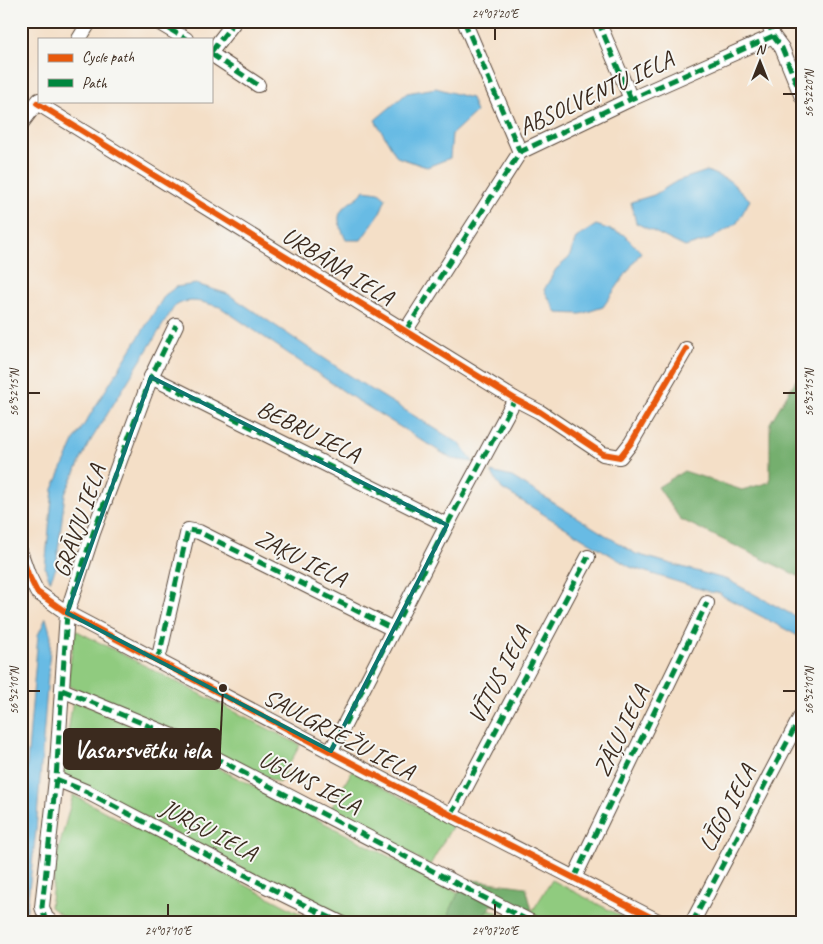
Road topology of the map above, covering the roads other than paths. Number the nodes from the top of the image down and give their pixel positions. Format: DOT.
graph roads {
  1 [pos="90,21"];
  2 [pos="156,21"];
  3 [pos="236,21"];
  4 [pos="464,21"];
  5 [pos="598,21"];
  6 [pos="768,21"];
  7 [pos="773,36"];
  8 [pos="80,38"];
  9 [pos="184,38"];
  10 [pos="212,52"];
  11 [pos="212,54"];
  12 [pos="258,85"];
  13 [pos="802,96"];
  14 [pos="631,99"];
  15 [pos="38,101"];
  16 [pos="40,102"];
  17 [pos="21,124"];
  18 [pos="520,152"];
  19 [pos="176,325"];
  20 [pos="406,330"];
  21 [pos="686,349"];
  22 [pos="151,378"];
  23 [pos="515,399"];
  24 [pos="448,525"];
  25 [pos="21,554"];
  26 [pos="588,557"];
  27 [pos="708,603"];
  28 [pos="67,613"];
  29 [pos="394,629"];
  30 [pos="156,660"];
  31 [pos="62,690"];
  32 [pos="802,714"];
  33 [pos="331,751"];
  34 [pos="56,779"];
  35 [pos="451,815"];
  36 [pos="574,878"];
  37 [pos="50,921"];
  38 [pos="341,923"];
  39 [pos="533,923"];
  40 [pos="662,923"];
  41 [pos="692,923"];
  1 -- 8 [label="street"];
  2 -- 9 [label="street"];
  3 -- 10 [label="street"];
  4 -- 18 [label="street"];
  5 -- 14 [label="street"];
  6 -- 7 [label="street"];
  7 -- 13 [label="street"];
  7 -- 14 [label="street, ABSOLVENTU IELA"];
  11 -- 12 [label="street"];
  14 -- 18 [label="street, ABSOLVENTU IELA"];
  15 -- 17 [label="street"];
  16 -- 20 [label="street, URBĀNA IELA"];
  18 -- 20 [label="street, ABSOLVENTU IELA"];
  19 -- 22 [label="street, GRĀVJU IELA"];
  20 -- 23 [label="street, URBĀNA IELA"];
  21 -- 23 [label="street, URBĀNA IELA"];
  22 -- 24 [label="street, BEBRU IELA"];
  22 -- 28 [label="street, GRĀVJU IELA"];
  23 -- 24 [label="street"];
  24 -- 29 [label="street"];
  25 -- 28 [label="street, SAULGRIEŽU IELA"];
  26 -- 35 [label="street, VĪTUS IELA"];
  27 -- 36 [label="street, ZĀĻU IELA"];
  28 -- 30 [label="street, SAULGRIEŽU IELA"];
  28 -- 31 [label="street, GRĀVJU IELA"];
  29 -- 30 [label="street, ZAĶU IELA"];
  29 -- 33 [label="street"];
  30 -- 33 [label="street, SAULGRIEŽU IELA"];
  31 -- 34 [label="street, GRĀVJU IELA"];
  31 -- 39 [label="street, UGUNS IELA"];
  32 -- 41 [label="street, LĪGO IELA"];
  33 -- 35 [label="street, SAULGRIEŽU IELA"];
  34 -- 37 [label="street, GRĀVJU IELA"];
  34 -- 38 [label="street, JURĢU IELA"];
  35 -- 36 [label="street, SAULGRIEŽU IELA"];
  36 -- 40 [label="street, SAULGRIEŽU IELA"];
}
